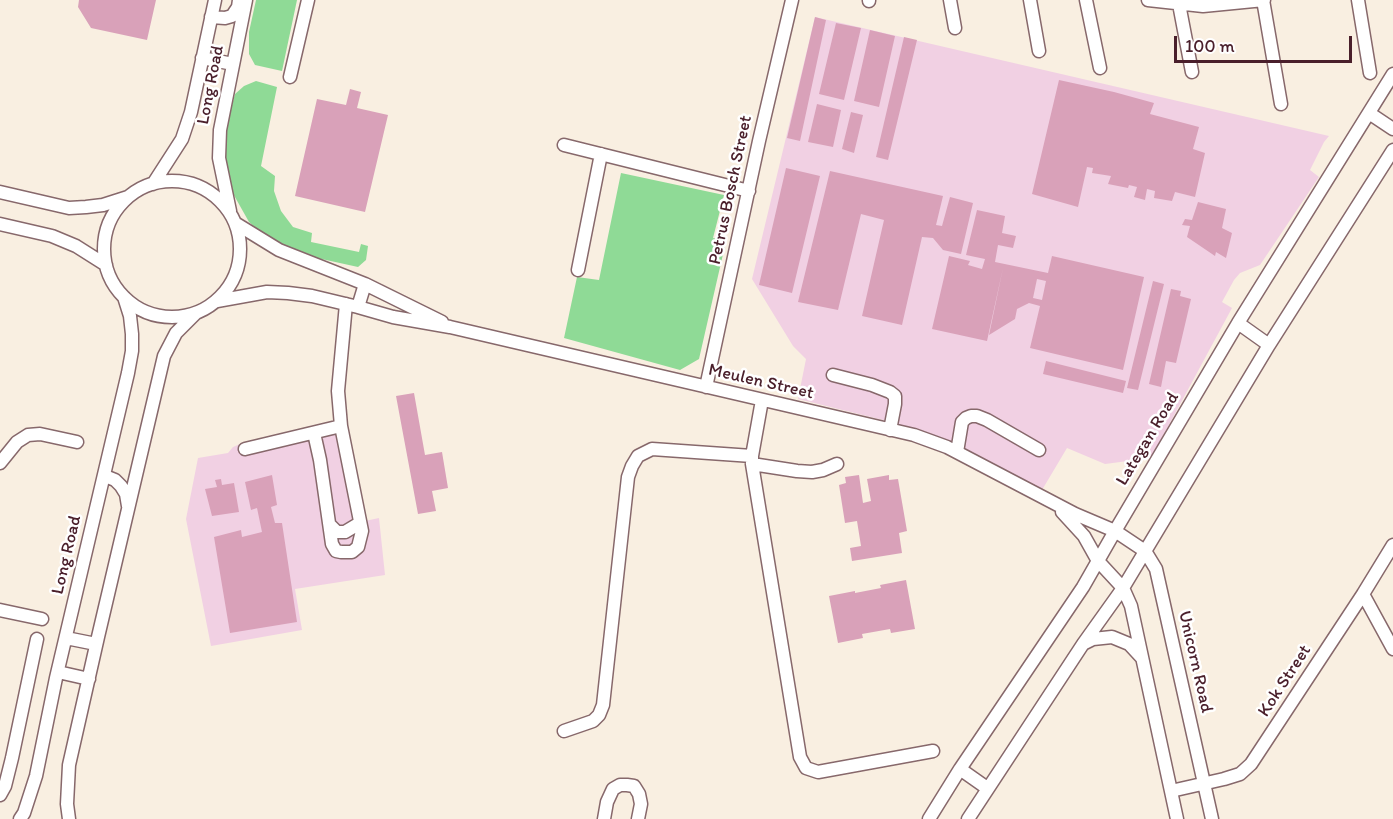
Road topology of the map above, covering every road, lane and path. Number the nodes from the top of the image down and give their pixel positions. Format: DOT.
graph roads {
  1 [pos="215,0"];
  2 [pos="239,0"];
  3 [pos="246,0"];
  4 [pos="308,0"];
  5 [pos="792,0"];
  6 [pos="950,0"];
  7 [pos="1030,0"];
  8 [pos="1086,0"];
  9 [pos="1148,0"];
  10 [pos="1264,0"];
  11 [pos="1358,0"];
  12 [pos="1202,3"];
  13 [pos="1179,4"];
  14 [pos="211,17"];
  15 [pos="955,28"];
  16 [pos="1040,51"];
  17 [pos="202,57"];
  18 [pos="233,64"];
  19 [pos="1100,68"];
  20 [pos="1192,72"];
  21 [pos="1370,73"];
  22 [pos="1393,74"];
  23 [pos="290,77"];
  24 [pos="1281,104"];
  25 [pos="1369,113"];
  26 [pos="1393,129"];
  27 [pos="564,145"];
  28 [pos="1393,150"];
  29 [pos="601,154"];
  30 [pos="153,184"];
  31 [pos="749,190"];
  32 [pos="0,192"];
  33 [pos="130,196"];
  34 [pos="232,218"];
  35 [pos="0,224"];
  36 [pos="106,265"];
  37 [pos="578,270"];
  38 [pos="365,284"];
  39 [pos="124,297"];
  40 [pos="217,301"];
  41 [pos="352,305"];
  42 [pos="196,313"];
  43 [pos="1238,324"];
  44 [pos="450,327"];
  45 [pos="1269,345"];
  46 [pos="833,375"];
  47 [pos="706,387"];
  48 [pos="762,400"];
  49 [pos="341,426"];
  50 [pos="890,430"];
  51 [pos="315,433"];
  52 [pos="77,442"];
  53 [pos="245,448"];
  54 [pos="1039,450"];
  55 [pos="957,452"];
  56 [pos="752,460"];
  57 [pos="0,463"];
  58 [pos="837,464"];
  59 [pos="105,476"];
  60 [pos="1053,502"];
  61 [pos="129,506"];
  62 [pos="360,523"];
  63 [pos="330,525"];
  64 [pos="1114,531"];
  65 [pos="1393,545"];
  66 [pos="1145,551"];
  67 [pos="1098,561"];
  68 [pos="1123,588"];
  69 [pos="1363,594"];
  70 [pos="0,610"];
  71 [pos="42,619"];
  72 [pos="66,638"];
  73 [pos="37,639"];
  74 [pos="96,644"];
  75 [pos="1083,645"];
  76 [pos="1393,649"];
  77 [pos="1142,658"];
  78 [pos="58,672"];
  79 [pos="89,679"];
  80 [pos="564,731"];
  81 [pos="933,751"];
  82 [pos="960,768"];
  83 [pos="1204,784"];
  84 [pos="987,788"];
  85 [pos="1171,791"];
  86 [pos="0,795"];
  87 [pos="20,819"];
  88 [pos="69,819"];
  89 [pos="604,819"];
  90 [pos="638,819"];
  91 [pos="929,819"];
  92 [pos="968,819"];
  93 [pos="1177,819"];
  94 [pos="1212,819"];
  1 -- 14 [label="street, Long Road"];
  2 -- 14 [label="street"];
  3 -- 18 [label="street, Long Road"];
  4 -- 23 [label="street"];
  5 -- 31 [label="street, Petrus Bosch Street"];
  6 -- 15 [label="street"];
  7 -- 16 [label="street"];
  8 -- 19 [label="street"];
  9 -- 13 [label="street"];
  10 -- 12 [label="street"];
  10 -- 24 [label="street"];
  11 -- 21 [label="street"];
  12 -- 13 [label="street"];
  13 -- 20 [label="street"];
  14 -- 17 [label="street, Long Road"];
  17 -- 18 [label="street"];
  17 -- 30 [label="street, Long Road"];
  18 -- 34 [label="street, Long Road"];
  22 -- 25 [label="street, Lategan Road"];
  25 -- 26 [label="street"];
  25 -- 43 [label="street, Lategan Road"];
  27 -- 29 [label="street"];
  28 -- 45 [label="street"];
  29 -- 31 [label="street"];
  29 -- 37 [label="street"];
  30 -- 33 [label="street"];
  30 -- 34 [label="street"];
  31 -- 47 [label="street, Petrus Bosch Street"];
  32 -- 33 [label="street"];
  33 -- 36 [label="street"];
  34 -- 38 [label="street, Meulen Street"];
  34 -- 40 [label="street"];
  35 -- 36 [label="street"];
  36 -- 39 [label="street"];
  38 -- 41 [label="street"];
  38 -- 44 [label="street, Meulen Street"];
  39 -- 42 [label="street"];
  39 -- 59 [label="street, Long Road"];
  40 -- 41 [label="street, Meulen Street"];
  40 -- 42 [label="street"];
  41 -- 44 [label="street, Meulen Street"];
  41 -- 49 [label="street"];
  42 -- 61 [label="street"];
  43 -- 45 [label="street"];
  43 -- 64 [label="street, Lategan Road"];
  44 -- 47 [label="street, Meulen Street"];
  45 -- 66 [label="street"];
  46 -- 50 [label="street"];
  47 -- 48 [label="street, Meulen Street"];
  48 -- 50 [label="street, Meulen Street"];
  48 -- 56 [label="street"];
  49 -- 51 [label="street"];
  49 -- 62 [label="street"];
  50 -- 55 [label="street, Meulen Street"];
  51 -- 53 [label="street"];
  51 -- 63 [label="street"];
  52 -- 57 [label="street"];
  54 -- 55 [label="street"];
  55 -- 60 [label="street, Meulen Street"];
  56 -- 58 [label="street"];
  56 -- 80 [label="street"];
  56 -- 81 [label="street"];
  59 -- 61 [label="street"];
  59 -- 72 [label="street, Long Road"];
  60 -- 64 [label="street, Meulen Street"];
  60 -- 67 [label="street, Meulen Street"];
  61 -- 74 [label="street"];
  62 -- 63 [label="street"];
  62 -- 63 [label="street"];
  64 -- 66 [label="street"];
  64 -- 67 [label="street, Lategan Road"];
  65 -- 69 [label="street, Kok Street"];
  66 -- 68 [label="street"];
  66 -- 83 [label="street, Unicorn Road"];
  67 -- 68 [label="street"];
  67 -- 82 [label="street, Lategan Road"];
  68 -- 75 [label="street"];
  68 -- 77 [label="street"];
  69 -- 76 [label="street"];
  69 -- 83 [label="street, Kok Street"];
  70 -- 71 [label="street"];
  72 -- 74 [label="street"];
  72 -- 78 [label="street, Long Road"];
  73 -- 86 [label="street"];
  74 -- 79 [label="street"];
  75 -- 77 [label="street"];
  75 -- 84 [label="street"];
  77 -- 85 [label="street"];
  78 -- 79 [label="street"];
  78 -- 87 [label="street, Long Road"];
  79 -- 88 [label="street"];
  82 -- 84 [label="street"];
  82 -- 91 [label="street, Lategan Road"];
  83 -- 85 [label="street, Kok Street"];
  83 -- 94 [label="street, Unicorn Road"];
  84 -- 92 [label="street"];
  85 -- 93 [label="street"];
  89 -- 90 [label="street"];
}
